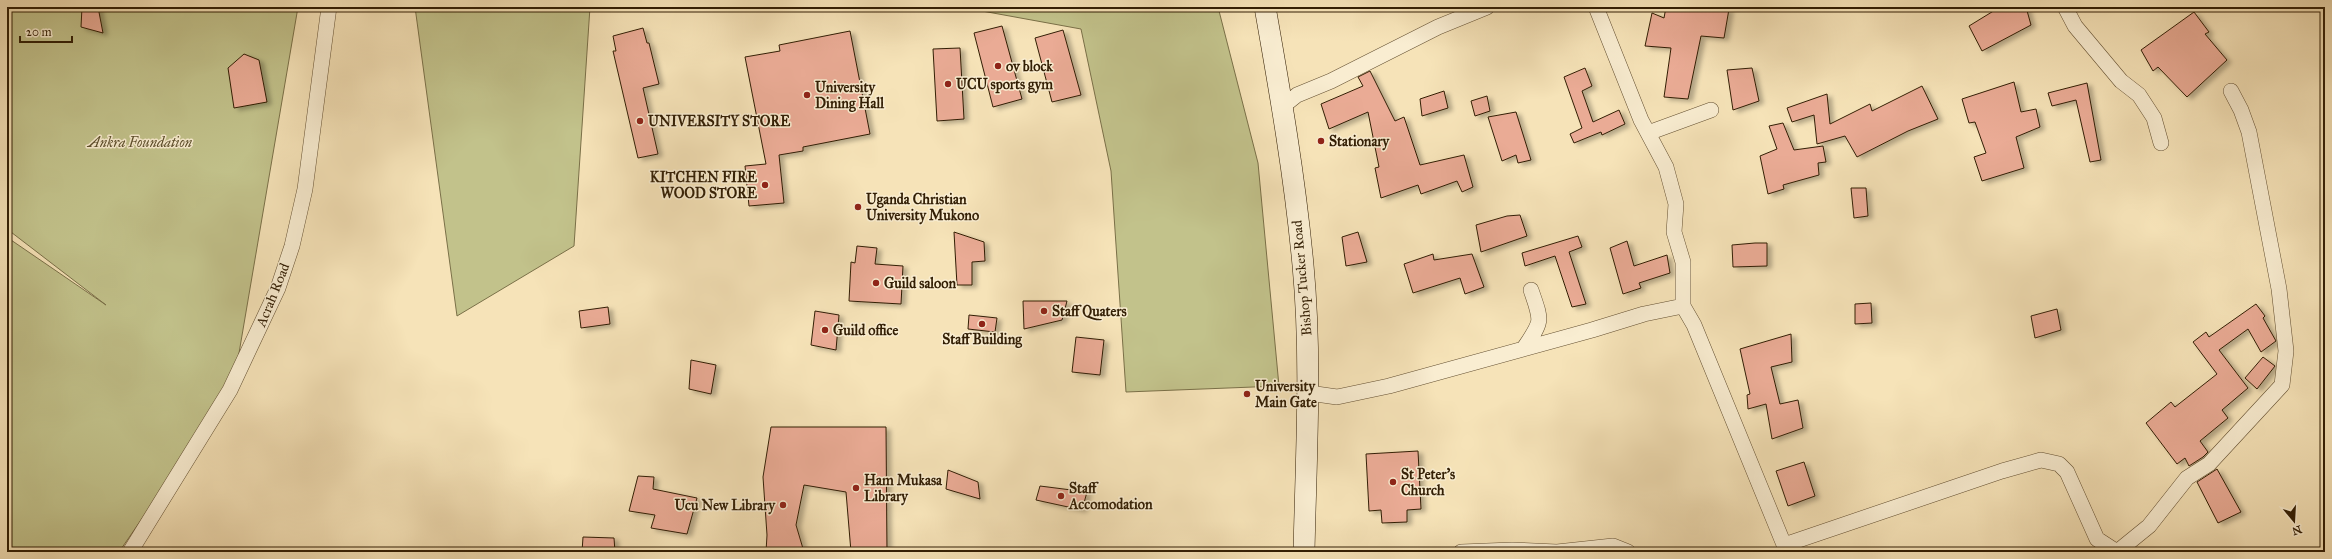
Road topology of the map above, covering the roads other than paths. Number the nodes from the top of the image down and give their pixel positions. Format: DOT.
graph roads {
  1 [pos="329,7"];
  2 [pos="1265,7"];
  3 [pos="1487,7"];
  4 [pos="1596,7"];
  5 [pos="2065,7"];
  6 [pos="2231,91"];
  7 [pos="1282,107"];
  8 [pos="1711,110"];
  9 [pos="1648,133"];
  10 [pos="2161,143"];
  11 [pos="1531,290"];
  12 [pos="1683,306"];
  13 [pos="1524,348"];
  14 [pos="1309,393"];
  15 [pos="1786,548"];
  16 [pos="1512,551"];
  17 [pos="130,552"];
  18 [pos="1304,552"];
  19 [pos="1461,552"];
  20 [pos="1628,552"];
  21 [pos="2117,552"];
  1 -- 17 [label="street, Acrah Road"];
  2 -- 7 [label="main road, Bishop Tucker Road"];
  3 -- 7 [label="street"];
  4 -- 9 [label="street"];
  5 -- 10 [label="street"];
  6 -- 21 [label="street"];
  7 -- 14 [label="main road, Bishop Tucker Road"];
  8 -- 9 [label="street"];
  9 -- 12 [label="street"];
  11 -- 13 [label="street"];
  12 -- 13 [label="street"];
  12 -- 15 [label="street"];
  13 -- 14 [label="street"];
  14 -- 18 [label="main road, Bishop Tucker Road"];
  15 -- 21 [label="street"];
  16 -- 19 [label="street"];
  16 -- 20 [label="street"];
}
